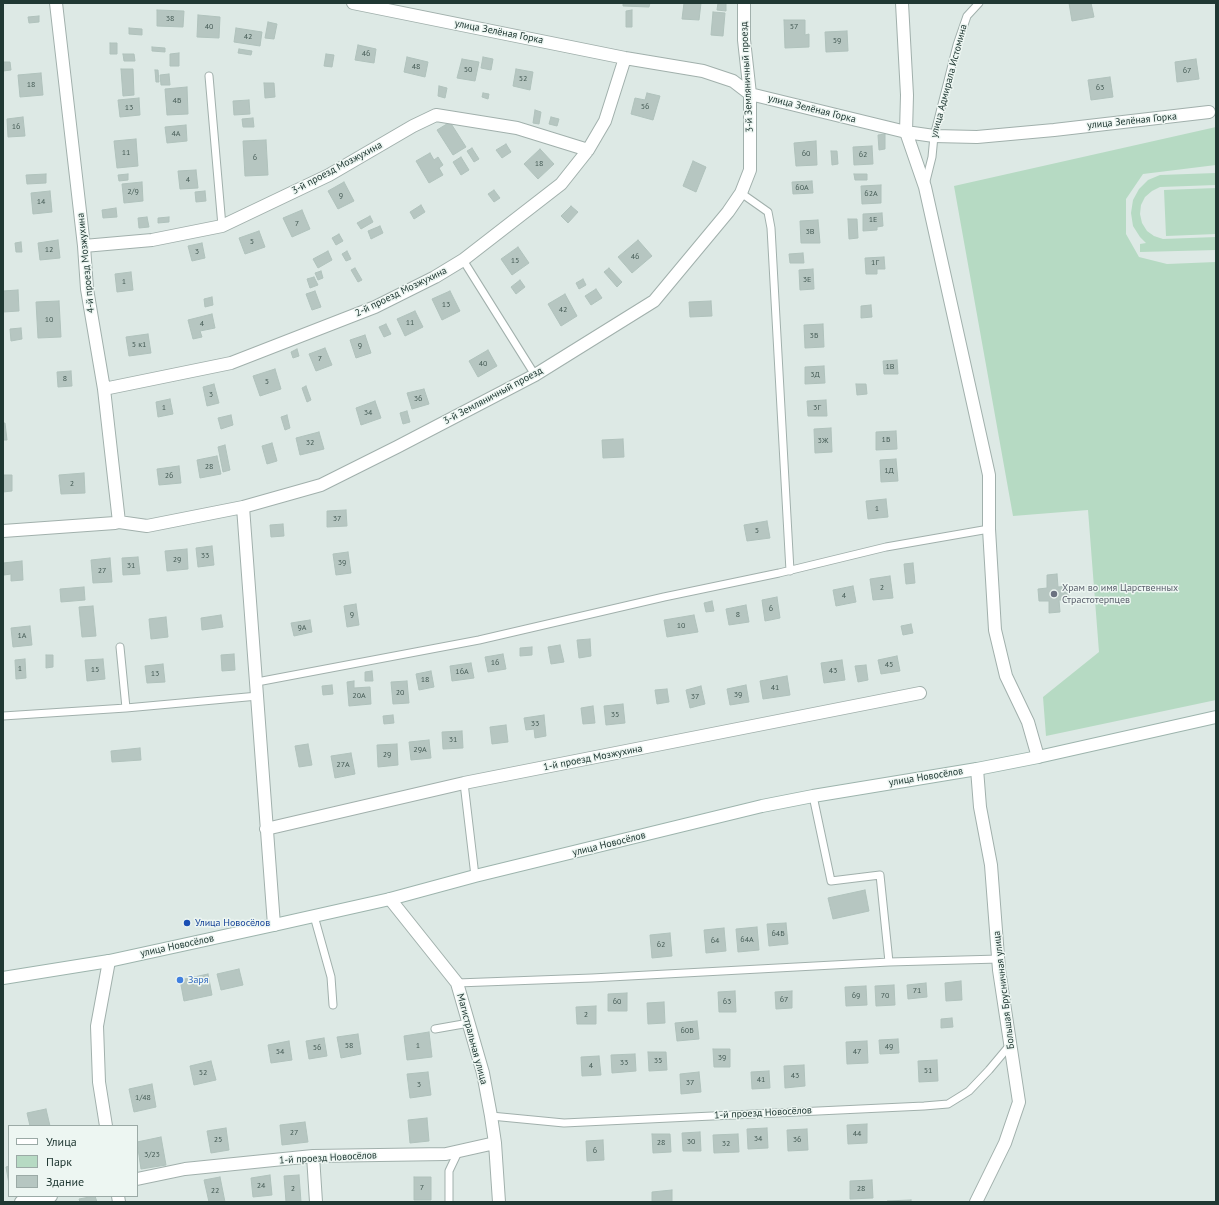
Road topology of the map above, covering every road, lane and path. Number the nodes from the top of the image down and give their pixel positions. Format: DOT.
graph roads {
  1 [pos="56,3"];
  2 [pos="353,3"];
  3 [pos="744,3"];
  4 [pos="902,3"];
  5 [pos="979,3"];
  6 [pos="625,58"];
  7 [pos="209,76"];
  8 [pos="750,94"];
  9 [pos="1209,112"];
  10 [pos="906,132"];
  11 [pos="934,136"];
  12 [pos="588,150"];
  13 [pos="925,187"];
  14 [pos="741,193"];
  15 [pos="222,226"];
  16 [pos="84,246"];
  17 [pos="463,260"];
  18 [pos="535,375"];
  19 [pos="104,389"];
  20 [pos="244,507"];
  21 [pos="119,522"];
  22 [pos="989,529"];
  23 [pos="3,531"];
  24 [pos="790,571"];
  25 [pos="120,647"];
  26 [pos="257,682"];
  27 [pos="920,693"];
  28 [pos="258,696"];
  29 [pos="126,708"];
  30 [pos="3,716"];
  31 [pos="1216,718"];
  32 [pos="1038,757"];
  33 [pos="977,769"];
  34 [pos="464,783"];
  35 [pos="813,796"];
  36 [pos="266,829"];
  37 [pos="475,876"];
  38 [pos="390,899"];
  39 [pos="314,916"];
  40 [pos="274,925"];
  41 [pos="999,959"];
  42 [pos="109,961"];
  43 [pos="889,962"];
  44 [pos="3,978"];
  45 [pos="457,983"];
  46 [pos="333,1005"];
  47 [pos="469,1023"];
  48 [pos="435,1029"];
  49 [pos="1010,1045"];
  50 [pos="491,1116"];
  51 [pos="106,1125"];
  52 [pos="495,1143"];
  53 [pos="459,1150"];
  54 [pos="313,1156"];
  55 [pos="138,1179"];
  56 [pos="46,1197"];
  57 [pos="21,1202"];
  58 [pos="316,1202"];
  59 [pos="449,1202"];
  60 [pos="499,1202"];
  61 [pos="976,1202"];
  1 -- 16 [label="street, 4-й проезд Мозжухина"];
  2 -- 6 [label="street, улица Зелёная Горка"];
  3 -- 8 [label="street, 3-й Земляничный проезд"];
  4 -- 10 [label="street"];
  5 -- 11 [label="lane, улица Адмирала Истомина"];
  6 -- 8 [label="street, улица Зелёная Горка"];
  6 -- 12 [label="street, 2-й проезд Мозжухина"];
  7 -- 15 [label="lane"];
  8 -- 10 [label="street, улица Зелёная Горка"];
  8 -- 14 [label="street, 3-й Земляничный проезд"];
  9 -- 11 [label="street, улица Зелёная Горка"];
  10 -- 11 [label="street, улица Зелёная Горка"];
  10 -- 13 [label="street"];
  11 -- 13 [label="lane, улица Адмирала Истомина"];
  12 -- 15 [label="street, 3-й проезд Мозжухина"];
  12 -- 17 [label="street, 2-й проезд Мозжухина"];
  13 -- 22 [label="street"];
  14 -- 18 [label="street, 3-й Земляничный проезд"];
  14 -- 24 [label="lane"];
  15 -- 16 [label="street, 3-й проезд Мозжухина"];
  16 -- 19 [label="street, 4-й проезд Мозжухина"];
  17 -- 18 [label="lane"];
  17 -- 19 [label="street, 2-й проезд Мозжухина"];
  18 -- 20 [label="street, 3-й Земляничный проезд"];
  19 -- 21 [label="street, 4-й проезд Мозжухина"];
  20 -- 21 [label="street, 3-й Земляничный проезд"];
  20 -- 26 [label="street"];
  21 -- 23 [label="street, 3-й Земляничный проезд"];
  22 -- 24 [label="lane"];
  22 -- 32 [label="street"];
  24 -- 26 [label="lane"];
  25 -- 29 [label="lane"];
  26 -- 28 [label="street"];
  27 -- 34 [label="street, 1-й проезд Мозжухина"];
  28 -- 29 [label="lane"];
  28 -- 36 [label="street"];
  29 -- 30 [label="lane"];
  31 -- 32 [label="street, улица Новосёлов"];
  32 -- 33 [label="street, улица Новосёлов"];
  33 -- 35 [label="street, улица Новосёлов"];
  33 -- 41 [label="street, Большая Брусничная улица"];
  34 -- 36 [label="street, 1-й проезд Мозжухина"];
  34 -- 37 [label="lane"];
  35 -- 37 [label="street, улица Новосёлов"];
  35 -- 43 [label="lane"];
  36 -- 40 [label="street"];
  37 -- 38 [label="street, улица Новосёлов"];
  38 -- 39 [label="street, улица Новосёлов"];
  38 -- 45 [label="street, Магистральная улица"];
  39 -- 40 [label="street, улица Новосёлов"];
  39 -- 46 [label="lane"];
  40 -- 42 [label="street, улица Новосёлов"];
  41 -- 43 [label="lane"];
  41 -- 49 [label="street, Большая Брусничная улица"];
  42 -- 44 [label="street, улица Новосёлов"];
  42 -- 51 [label="street"];
  43 -- 45 [label="lane"];
  45 -- 47 [label="street, Магистральная улица"];
  47 -- 48 [label="lane"];
  47 -- 50 [label="street, Магистральная улица"];
  49 -- 50 [label="lane, 1-й проезд Новосёлов"];
  49 -- 61 [label="street, Большая Брусничная улица"];
  50 -- 52 [label="street, Магистральная улица"];
  52 -- 53 [label="street, 1-й проезд Новосёлов"];
  52 -- 60 [label="street, Магистральная улица"];
  53 -- 54 [label="street, 1-й проезд Новосёлов"];
  53 -- 59 [label="lane"];
  54 -- 55 [label="street, 1-й проезд Новосёлов"];
  54 -- 58 [label="street"];
  56 -- 57 [label="street"];
}
